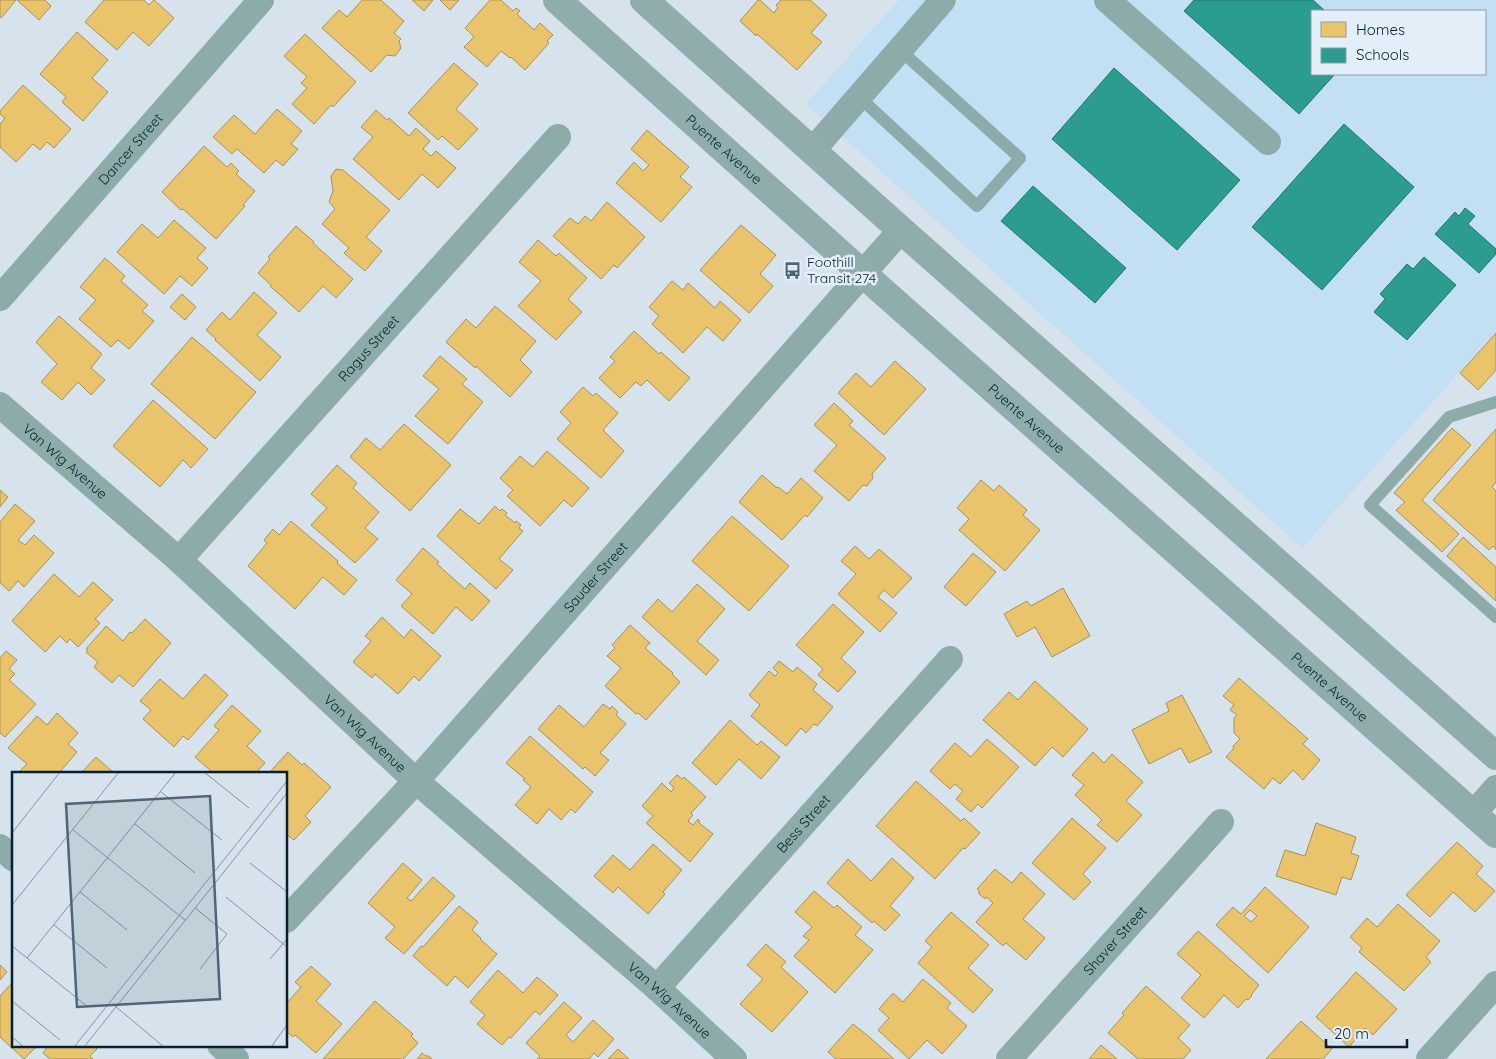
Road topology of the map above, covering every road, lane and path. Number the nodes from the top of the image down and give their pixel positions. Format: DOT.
graph roads {
  1 [pos="261,0"];
  2 [pos="558,0"];
  3 [pos="644,0"];
  4 [pos="943,0"];
  5 [pos="1107,0"];
  6 [pos="900,50"];
  7 [pos="859,97"];
  8 [pos="558,136"];
  9 [pos="1268,142"];
  10 [pos="812,151"];
  11 [pos="901,230"];
  12 [pos="862,273"];
  13 [pos="0,298"];
  14 [pos="1496,402"];
  15 [pos="0,405"];
  16 [pos="179,560"];
  17 [pos="1496,617"];
  18 [pos="950,659"];
  19 [pos="1496,756"];
  20 [pos="416,781"];
  21 [pos="1496,788"];
  22 [pos="1473,814"];
  23 [pos="1221,822"];
  24 [pos="1496,834"];
  25 [pos="0,846"];
  26 [pos="12,857"];
  27 [pos="288,918"];
  28 [pos="1496,984"];
  29 [pos="657,988"];
  30 [pos="221,1046"];
  31 [pos="236,1059"];
  32 [pos="734,1059"];
  33 [pos="1009,1059"];
  34 [pos="1429,1059"];
  1 -- 13 [label="street, Dancer Street"];
  2 -- 12 [label="main road, Puente Avenue"];
  3 -- 10 [label="main road"];
  4 -- 6 [label="street"];
  5 -- 9 [label="street"];
  6 -- 7 [label="street"];
  6 -- 7 [label="lane"];
  7 -- 10 [label="street"];
  8 -- 16 [label="street, Ragus Street"];
  10 -- 11 [label="main road"];
  11 -- 12 [label="street, Sauder Street"];
  11 -- 19 [label="main road"];
  12 -- 20 [label="street, Sauder Street"];
  12 -- 22 [label="main road, Puente Avenue"];
  14 -- 17 [label="lane"];
  15 -- 16 [label="street, Van Wig Avenue"];
  16 -- 20 [label="street, Van Wig Avenue"];
  18 -- 29 [label="street, Bess Street"];
  20 -- 27 [label="street, Sauder Street"];
  20 -- 29 [label="street, Van Wig Avenue"];
  21 -- 22 [label="street"];
  22 -- 24 [label="main road, Puente Avenue"];
  23 -- 33 [label="street, Shaver Street"];
  25 -- 26 [label="street"];
  28 -- 34 [label="street"];
  29 -- 32 [label="street, Van Wig Avenue"];
  30 -- 31 [label="street"];
}
